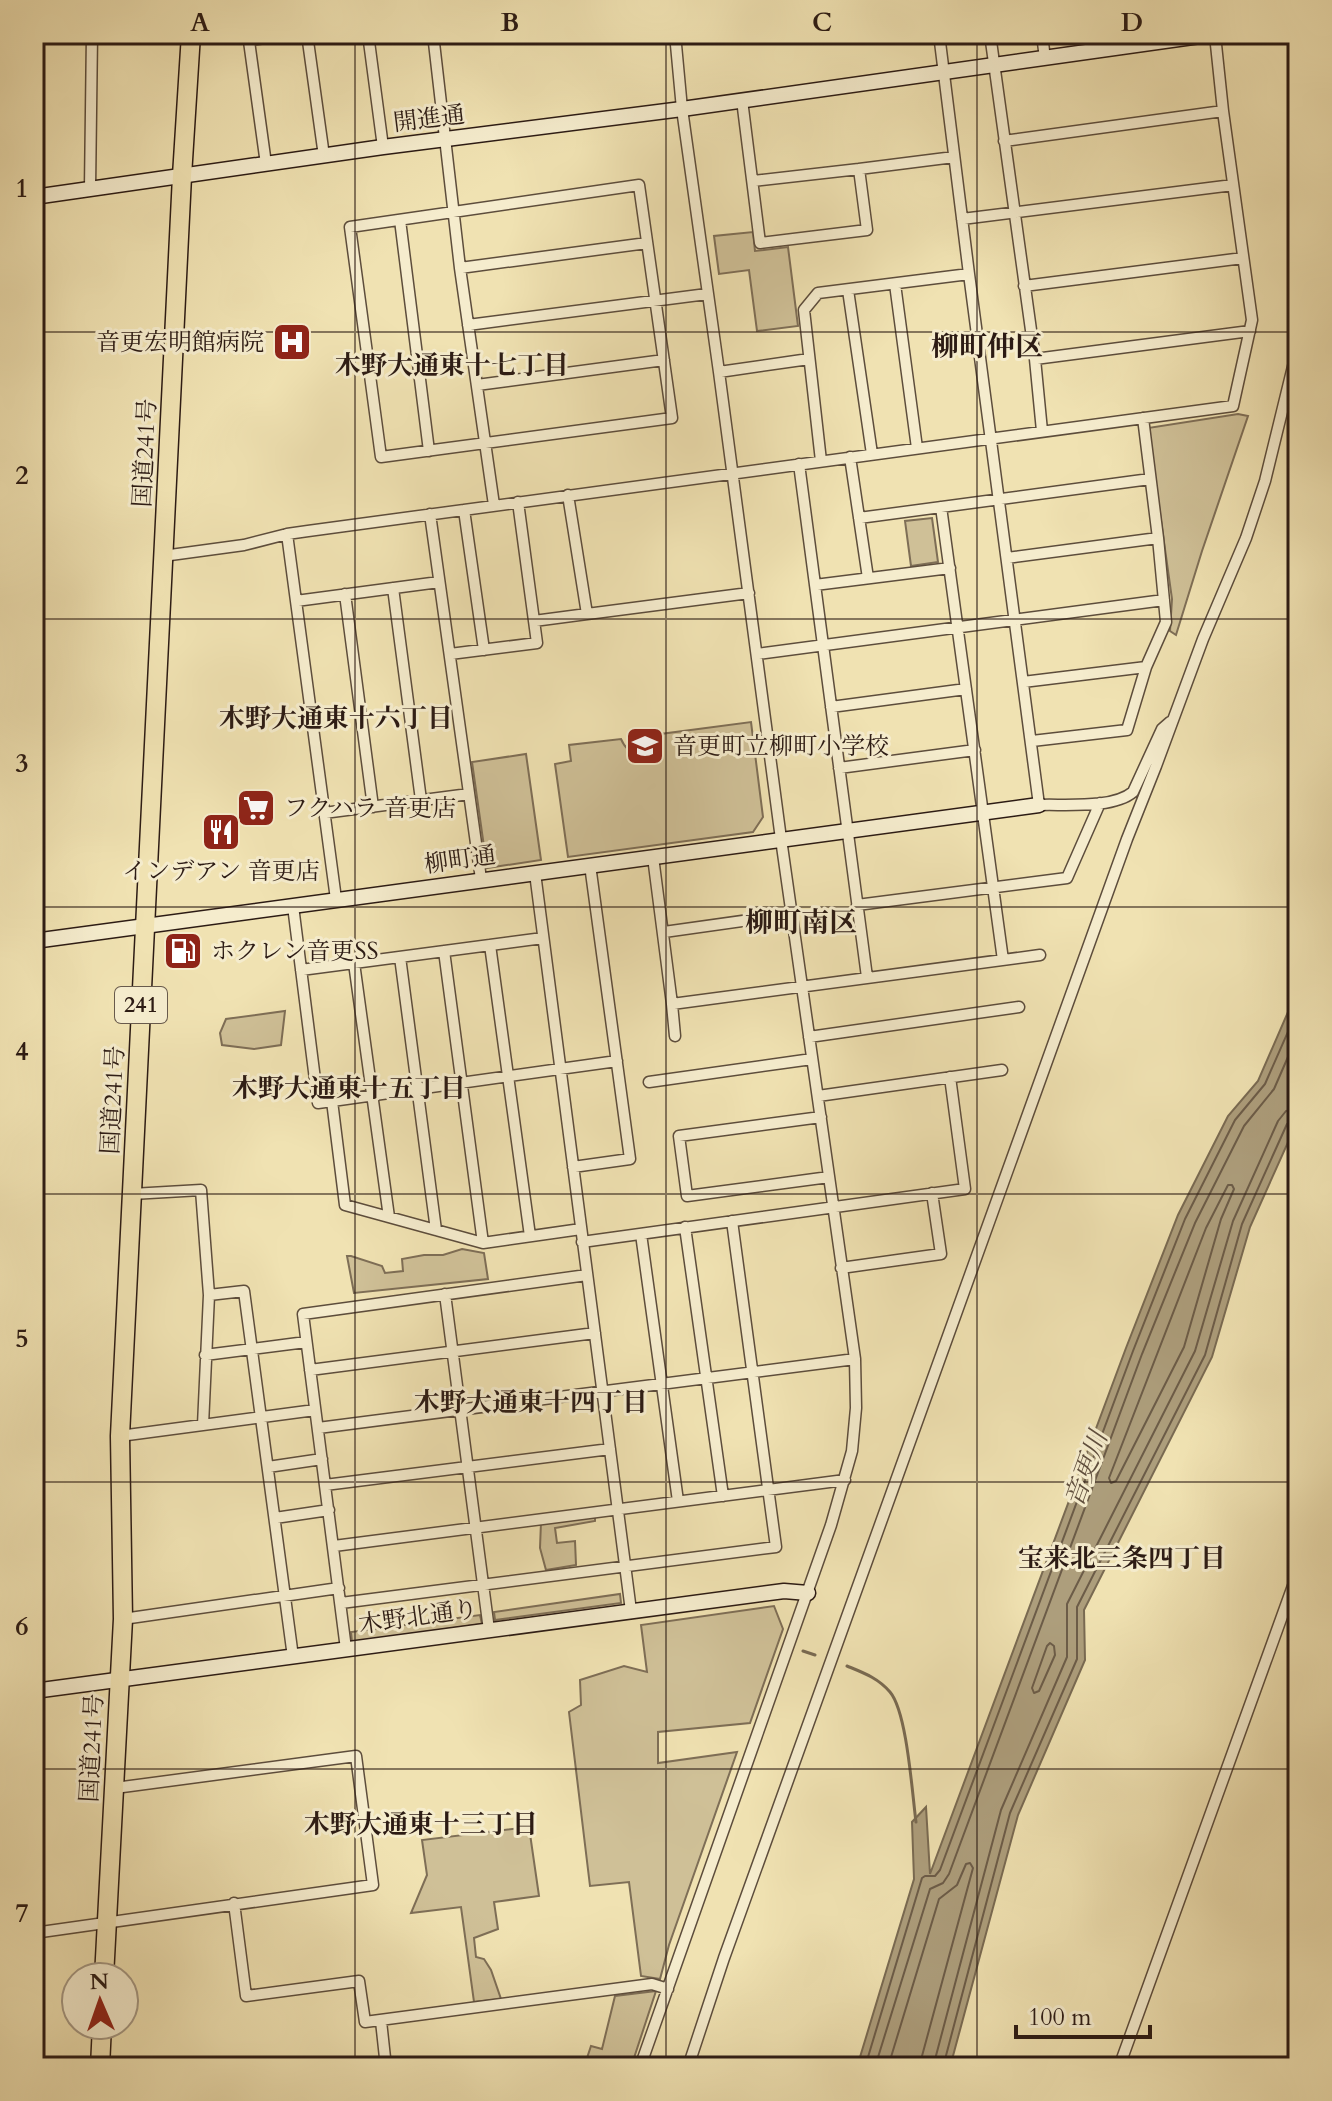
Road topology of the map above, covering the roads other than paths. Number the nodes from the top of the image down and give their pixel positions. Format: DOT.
graph roads {
  1 [pos="92,34"];
  2 [pos="191,34"];
  3 [pos="300,34"];
  4 [pos="307,34"];
  5 [pos="368,34"];
  6 [pos="433,34"];
  7 [pos="675,34"];
  8 [pos="939,34"];
  9 [pos="990,34"];
  10 [pos="1042,34"];
  11 [pos="1094,34"];
  12 [pos="1200,35"];
  13 [pos="248,37"];
  14 [pos="1097,52"];
  15 [pos="1045,59"];
  16 [pos="993,66"];
  17 [pos="944,73"];
  18 [pos="742,100"];
  19 [pos="682,109"];
  20 [pos="1223,111"];
  21 [pos="445,140"];
  22 [pos="1004,141"];
  23 [pos="383,147"];
  24 [pos="324,156"];
  25 [pos="954,157"];
  26 [pos="266,164"];
  27 [pos="859,169"];
  28 [pos="182,176"];
  29 [pos="753,181"];
  30 [pos="1233,185"];
  31 [pos="90,188"];
  32 [pos="34,197"];
  33 [pos="454,213"];
  34 [pos="1013,213"];
  35 [pos="962,219"];
  36 [pos="400,220"];
  37 [pos="647,243"];
  38 [pos="1243,258"];
  39 [pos="460,268"];
  40 [pos="969,274"];
  41 [pos="895,284"];
  42 [pos="1024,286"];
  43 [pos="848,290"];
  44 [pos="707,294"];
  45 [pos="656,301"];
  46 [pos="468,325"];
  47 [pos="1250,331"];
  48 [pos="1298,346"];
  49 [pos="809,359"];
  50 [pos="1035,359"];
  51 [pos="664,360"];
  52 [pos="719,372"];
  53 [pos="477,385"];
  54 [pos="1143,418"];
  55 [pos="1042,431"];
  56 [pos="991,438"];
  57 [pos="485,444"];
  58 [pos="917,448"];
  59 [pos="429,451"];
  60 [pos="872,454"];
  61 [pos="850,457"];
  62 [pos="821,461"];
  63 [pos="799,464"];
  64 [pos="733,473"];
  65 [pos="1150,479"];
  66 [pos="568,495"];
  67 [pos="998,500"];
  68 [pos="518,502"];
  69 [pos="494,505"];
  70 [pos="941,507"];
  71 [pos="464,510"];
  72 [pos="430,514"];
  73 [pos="859,518"];
  74 [pos="287,534"];
  75 [pos="1158,538"];
  76 [pos="163,556"];
  77 [pos="1007,558"];
  78 [pos="950,568"];
  79 [pos="868,578"];
  80 [pos="439,582"];
  81 [pos="815,585"];
  82 [pos="393,588"];
  83 [pos="749,593"];
  84 [pos="345,594"];
  85 [pos="1164,600"];
  86 [pos="296,601"];
  87 [pos="587,614"];
  88 [pos="1014,620"];
  89 [pos="534,621"];
  90 [pos="958,628"];
  91 [pos="823,646"];
  92 [pos="484,650"];
  93 [pos="450,654"];
  94 [pos="757,654"];
  95 [pos="1146,667"];
  96 [pos="1023,682"];
  97 [pos="966,689"];
  98 [pos="831,707"];
  99 [pos="1172,721"];
  100 [pos="1032,741"];
  101 [pos="975,750"];
  102 [pos="839,768"];
  103 [pos="469,794"];
  104 [pos="421,800"];
  105 [pos="1100,803"];
  106 [pos="1039,805"];
  107 [pos="373,807"];
  108 [pos="983,812"];
  109 [pos="324,813"];
  110 [pos="847,830"];
  111 [pos="781,839"];
  112 [pos="653,857"];
  113 [pos="590,865"];
  114 [pos="535,873"];
  115 [pos="481,879"];
  116 [pos="993,888"];
  117 [pos="336,899"];
  118 [pos="857,905"];
  119 [pos="293,906"];
  120 [pos="792,914"];
  121 [pos="145,925"];
  122 [pos="664,932"];
  123 [pos="543,938"];
  124 [pos="34,941"];
  125 [pos="490,945"];
  126 [pos="444,951"];
  127 [pos="1040,955"];
  128 [pos="400,957"];
  129 [pos="1003,960"];
  130 [pos="354,963"];
  131 [pos="301,970"];
  132 [pos="867,977"];
  133 [pos="802,987"];
  134 [pos="672,1004"];
  135 [pos="1019,1007"];
  136 [pos="675,1036"];
  137 [pos="809,1037"];
  138 [pos="812,1059"];
  139 [pos="617,1061"];
  140 [pos="560,1069"];
  141 [pos="1002,1070"];
  142 [pos="508,1076"];
  143 [pos="950,1077"];
  144 [pos="649,1082"];
  145 [pos="462,1083"];
  146 [pos="417,1089"];
  147 [pos="373,1095"];
  148 [pos="818,1096"];
  149 [pos="332,1101"];
  150 [pos="821,1117"];
  151 [pos="573,1167"];
  152 [pos="829,1177"];
  153 [pos="932,1193"];
  154 [pos="132,1194"];
  155 [pos="833,1206"];
  156 [pos="389,1217"];
  157 [pos="732,1221"];
  158 [pos="685,1227"];
  159 [pos="581,1229"];
  160 [pos="436,1230"];
  161 [pos="641,1234"];
  162 [pos="530,1236"];
  163 [pos="582,1242"];
  164 [pos="483,1243"];
  165 [pos="841,1268"];
  166 [pos="587,1275"];
  167 [pos="445,1294"];
  168 [pos="209,1295"];
  169 [pos="595,1333"];
  170 [pos="306,1342"];
  171 [pos="252,1349"];
  172 [pos="453,1351"];
  173 [pos="205,1355"];
  174 [pos="855,1359"];
  175 [pos="310,1370"];
  176 [pos="753,1372"];
  177 [pos="706,1378"];
  178 [pos="662,1383"];
  179 [pos="603,1391"];
  180 [pos="460,1409"];
  181 [pos="315,1410"];
  182 [pos="261,1417"];
  183 [pos="203,1425"];
  184 [pos="318,1428"];
  185 [pos="120,1436"];
  186 [pos="610,1449"];
  187 [pos="322,1459"];
  188 [pos="268,1467"];
  189 [pos="468,1467"];
  190 [pos="845,1480"];
  191 [pos="325,1485"];
  192 [pos="768,1490"];
  193 [pos="723,1496"];
  194 [pos="678,1501"];
  195 [pos="618,1509"];
  196 [pos="329,1510"];
  197 [pos="275,1518"];
  198 [pos="476,1528"];
  199 [pos="334,1546"];
  200 [pos="626,1566"];
  201 [pos="1298,1572"];
  202 [pos="484,1585"];
  203 [pos="339,1588"];
  204 [pos="808,1593"];
  205 [pos="286,1596"];
  206 [pos="341,1603"];
  207 [pos="631,1611"];
  208 [pos="123,1619"];
  209 [pos="489,1630"];
  210 [pos="346,1649"];
  211 [pos="293,1657"];
  212 [pos="120,1680"];
  213 [pos="34,1691"];
  214 [pos="115,1788"];
  215 [pos="234,1903"];
  216 [pos="107,1922"];
  217 [pos="34,1933"];
  218 [pos="105,1961"];
  219 [pos="668,1989"];
  220 [pos="381,2021"];
  221 [pos="101,2041"];
  222 [pos="100,2067"];
  223 [pos="386,2067"];
  224 [pos="640,2067"];
  225 [pos="688,2067"];
  226 [pos="1119,2067"];
  1 -- 31 [label="street"];
  2 -- 28 [label="highway, 国道241号 / 241"];
  3 -- 13 [label="street"];
  4 -- 24 [label="street"];
  5 -- 23 [label="street"];
  6 -- 21 [label="street"];
  7 -- 19 [label="street"];
  8 -- 17 [label="street"];
  9 -- 16 [label="street"];
  10 -- 15 [label="street"];
  11 -- 14 [label="street"];
  12 -- 14 [label="street, 開進通"];
  12 -- 20 [label="street"];
  13 -- 26 [label="street"];
  14 -- 15 [label="street, 開進通"];
  15 -- 16 [label="street, 開進通"];
  16 -- 17 [label="street, 開進通"];
  16 -- 22 [label="street"];
  17 -- 18 [label="street, 開進通"];
  17 -- 25 [label="street"];
  18 -- 19 [label="street, 開進通"];
  18 -- 29 [label="street"];
  19 -- 21 [label="street, 開進通"];
  19 -- 44 [label="street"];
  20 -- 22 [label="street"];
  20 -- 30 [label="street"];
  21 -- 23 [label="street, 開進通"];
  21 -- 33 [label="street"];
  22 -- 34 [label="street"];
  23 -- 24 [label="street, 開進通"];
  24 -- 26 [label="street, 開進通"];
  25 -- 27 [label="street"];
  25 -- 35 [label="street"];
  26 -- 28 [label="street, 開進通"];
  27 -- 29 [label="street"];
  27 -- 29 [label="street"];
  28 -- 31 [label="street, 開進通"];
  28 -- 76 [label="highway, 国道241号 / 241"];
  30 -- 34 [label="street"];
  30 -- 38 [label="street"];
  31 -- 32 [label="street, 開進通"];
  33 -- 36 [label="street"];
  33 -- 37 [label="street"];
  33 -- 39 [label="street"];
  34 -- 35 [label="street"];
  34 -- 42 [label="street"];
  35 -- 40 [label="street"];
  36 -- 59 [label="street"];
  36 -- 59 [label="street"];
  37 -- 39 [label="street"];
  37 -- 45 [label="street"];
  38 -- 42 [label="street"];
  38 -- 47 [label="street"];
  39 -- 46 [label="street"];
  40 -- 41 [label="street"];
  40 -- 56 [label="street"];
  41 -- 43 [label="street"];
  41 -- 58 [label="street"];
  42 -- 50 [label="street"];
  43 -- 49 [label="street"];
  43 -- 60 [label="street"];
  44 -- 45 [label="street"];
  44 -- 52 [label="street"];
  45 -- 46 [label="street"];
  45 -- 51 [label="street"];
  46 -- 53 [label="street"];
  47 -- 50 [label="street"];
  47 -- 54 [label="street"];
  48 -- 99 [label="street"];
  49 -- 52 [label="street"];
  49 -- 62 [label="street"];
  50 -- 55 [label="street"];
  51 -- 53 [label="street"];
  51 -- 57 [label="street"];
  52 -- 64 [label="street"];
  53 -- 57 [label="street"];
  54 -- 55 [label="street"];
  54 -- 65 [label="street"];
  55 -- 56 [label="street"];
  56 -- 58 [label="street"];
  56 -- 67 [label="street"];
  57 -- 59 [label="street"];
  57 -- 69 [label="street"];
  58 -- 60 [label="street"];
  60 -- 61 [label="street"];
  61 -- 62 [label="street"];
  61 -- 73 [label="street"];
  62 -- 63 [label="street"];
  63 -- 64 [label="street"];
  63 -- 81 [label="street"];
  64 -- 66 [label="street"];
  64 -- 83 [label="street"];
  65 -- 67 [label="street"];
  65 -- 75 [label="street"];
  66 -- 68 [label="street"];
  66 -- 87 [label="street"];
  67 -- 70 [label="street"];
  67 -- 77 [label="street"];
  68 -- 69 [label="street"];
  68 -- 89 [label="street"];
  69 -- 71 [label="street"];
  70 -- 73 [label="street"];
  70 -- 78 [label="street"];
  71 -- 72 [label="street"];
  71 -- 92 [label="street"];
  72 -- 74 [label="street"];
  72 -- 80 [label="street"];
  73 -- 79 [label="street"];
  74 -- 76 [label="street"];
  74 -- 86 [label="street"];
  75 -- 77 [label="street"];
  75 -- 85 [label="street"];
  76 -- 121 [label="highway, 国道241号 / 241"];
  77 -- 88 [label="street"];
  78 -- 79 [label="street"];
  78 -- 90 [label="street"];
  79 -- 81 [label="street"];
  80 -- 82 [label="street"];
  80 -- 93 [label="street"];
  81 -- 91 [label="street"];
  82 -- 84 [label="street"];
  82 -- 104 [label="street"];
  83 -- 87 [label="street"];
  83 -- 94 [label="street"];
  84 -- 86 [label="street"];
  84 -- 107 [label="street"];
  85 -- 88 [label="street"];
  85 -- 95 [label="street"];
  86 -- 109 [label="street"];
  87 -- 89 [label="street"];
  88 -- 90 [label="street"];
  88 -- 96 [label="street"];
  89 -- 92 [label="street"];
  90 -- 91 [label="street"];
  90 -- 97 [label="street"];
  91 -- 94 [label="street"];
  91 -- 98 [label="street"];
  92 -- 93 [label="street"];
  93 -- 103 [label="street"];
  94 -- 111 [label="street"];
  95 -- 96 [label="street"];
  95 -- 100 [label="street"];
  96 -- 100 [label="street"];
  97 -- 98 [label="street"];
  97 -- 101 [label="street"];
  98 -- 102 [label="street"];
  99 -- 105 [label="street"];
  99 -- 225 [label="street"];
  100 -- 106 [label="street"];
  101 -- 102 [label="street"];
  101 -- 108 [label="street"];
  102 -- 110 [label="street"];
  103 -- 104 [label="street"];
  103 -- 115 [label="street"];
  104 -- 107 [label="street"];
  105 -- 106 [label="street"];
  105 -- 116 [label="street"];
  106 -- 108 [label="street, 柳町通"];
  107 -- 109 [label="street"];
  108 -- 110 [label="street, 柳町通"];
  108 -- 116 [label="street"];
  109 -- 117 [label="street"];
  110 -- 111 [label="street, 柳町通"];
  110 -- 118 [label="street"];
  111 -- 112 [label="street, 柳町通"];
  111 -- 120 [label="street"];
  112 -- 113 [label="street, 柳町通"];
  112 -- 122 [label="street"];
  113 -- 114 [label="street, 柳町通"];
  113 -- 139 [label="street"];
  114 -- 115 [label="street, 柳町通"];
  114 -- 123 [label="street"];
  115 -- 117 [label="street, 柳町通"];
  116 -- 118 [label="street"];
  116 -- 129 [label="street"];
  117 -- 119 [label="street, 柳町通"];
  118 -- 132 [label="street"];
  119 -- 121 [label="street, 柳町通"];
  119 -- 131 [label="street"];
  120 -- 122 [label="street"];
  120 -- 133 [label="street"];
  121 -- 124 [label="street, 柳町通"];
  121 -- 154 [label="highway, 国道241号 / 241"];
  122 -- 134 [label="street"];
  123 -- 125 [label="street"];
  123 -- 140 [label="street"];
  125 -- 126 [label="street"];
  125 -- 142 [label="street"];
  126 -- 128 [label="street"];
  126 -- 145 [label="street"];
  127 -- 129 [label="street"];
  128 -- 130 [label="street"];
  128 -- 146 [label="street"];
  129 -- 132 [label="street"];
  130 -- 131 [label="street"];
  130 -- 147 [label="street"];
  131 -- 149 [label="street"];
  132 -- 133 [label="street"];
  133 -- 134 [label="street"];
  133 -- 137 [label="street"];
  134 -- 136 [label="street"];
  135 -- 137 [label="street"];
  137 -- 138 [label="street"];
  138 -- 144 [label="street"];
  138 -- 148 [label="street"];
  139 -- 140 [label="street"];
  139 -- 151 [label="street"];
  140 -- 142 [label="street"];
  140 -- 151 [label="street"];
  141 -- 143 [label="street"];
  142 -- 145 [label="street"];
  142 -- 162 [label="street"];
  143 -- 148 [label="street"];
  143 -- 153 [label="street"];
  145 -- 146 [label="street"];
  145 -- 164 [label="street"];
  146 -- 147 [label="street"];
  146 -- 160 [label="street"];
  147 -- 149 [label="street"];
  147 -- 156 [label="street"];
  148 -- 150 [label="street"];
  149 -- 156 [label="street"];
  150 -- 152 [label="street"];
  150 -- 152 [label="street"];
  151 -- 159 [label="street"];
  152 -- 155 [label="street"];
  153 -- 155 [label="street"];
  153 -- 165 [label="street"];
  154 -- 168 [label="street"];
  154 -- 185 [label="highway, 国道241号 / 241"];
  155 -- 157 [label="street"];
  155 -- 165 [label="street"];
  156 -- 160 [label="street"];
  157 -- 158 [label="street"];
  157 -- 176 [label="street"];
  158 -- 161 [label="street"];
  158 -- 177 [label="street"];
  159 -- 162 [label="street"];
  159 -- 163 [label="street"];
  160 -- 164 [label="street"];
  161 -- 163 [label="street"];
  161 -- 178 [label="street"];
  162 -- 164 [label="street"];
  163 -- 166 [label="street"];
  165 -- 174 [label="street"];
  166 -- 167 [label="street"];
  166 -- 169 [label="street"];
  167 -- 170 [label="street"];
  167 -- 172 [label="street"];
  168 -- 171 [label="street"];
  168 -- 173 [label="street"];
  169 -- 172 [label="street"];
  169 -- 179 [label="street"];
  170 -- 171 [label="street"];
  170 -- 175 [label="street"];
  171 -- 173 [label="street"];
  171 -- 182 [label="street"];
  172 -- 175 [label="street"];
  172 -- 180 [label="street"];
  173 -- 183 [label="street"];
  174 -- 176 [label="street"];
  174 -- 190 [label="street"];
  175 -- 181 [label="street"];
  176 -- 177 [label="street"];
  176 -- 192 [label="street"];
  177 -- 178 [label="street"];
  177 -- 193 [label="street"];
  178 -- 179 [label="street"];
  178 -- 194 [label="street"];
  179 -- 180 [label="street"];
  179 -- 186 [label="street"];
  180 -- 184 [label="street"];
  180 -- 189 [label="street"];
  181 -- 182 [label="street"];
  181 -- 184 [label="street"];
  182 -- 183 [label="street"];
  182 -- 188 [label="street"];
  183 -- 185 [label="street"];
  184 -- 187 [label="street"];
  185 -- 208 [label="highway, 国道241号 / 241"];
  186 -- 189 [label="street"];
  186 -- 195 [label="street"];
  187 -- 188 [label="street"];
  187 -- 191 [label="street"];
  188 -- 197 [label="street"];
  189 -- 191 [label="street"];
  189 -- 198 [label="street"];
  190 -- 192 [label="street"];
  190 -- 204 [label="street"];
  191 -- 196 [label="street"];
  192 -- 193 [label="street"];
  192 -- 200 [label="street"];
  193 -- 194 [label="street"];
  194 -- 195 [label="street"];
  195 -- 198 [label="street"];
  195 -- 200 [label="street"];
  196 -- 197 [label="street"];
  196 -- 199 [label="street"];
  197 -- 205 [label="street"];
  198 -- 199 [label="street"];
  198 -- 202 [label="street"];
  199 -- 203 [label="street"];
  200 -- 202 [label="street"];
  200 -- 207 [label="street"];
  201 -- 226 [label="street"];
  202 -- 206 [label="street"];
  202 -- 209 [label="street"];
  203 -- 205 [label="street"];
  203 -- 206 [label="street"];
  204 -- 207 [label="street, 木野北通り"];
  204 -- 219 [label="street"];
  205 -- 208 [label="street"];
  205 -- 211 [label="street"];
  206 -- 210 [label="street"];
  207 -- 209 [label="street, 木野北通り"];
  208 -- 212 [label="highway, 国道241号 / 241"];
  209 -- 210 [label="street, 木野北通り"];
  210 -- 211 [label="street, 木野北通り"];
  211 -- 212 [label="street, 木野北通り"];
  212 -- 213 [label="street, 木野北通り"];
  212 -- 214 [label="highway, 国道241号 / 241"];
  214 -- 215 [label="street"];
  214 -- 216 [label="highway, 国道241号 / 241"];
  215 -- 216 [label="street"];
  215 -- 220 [label="street"];
  216 -- 217 [label="street"];
  216 -- 218 [label="highway, 国道241号 / 241"];
  219 -- 220 [label="street"];
  219 -- 224 [label="street"];
  220 -- 223 [label="street"];
  221 -- 222 [label="highway"];
}
